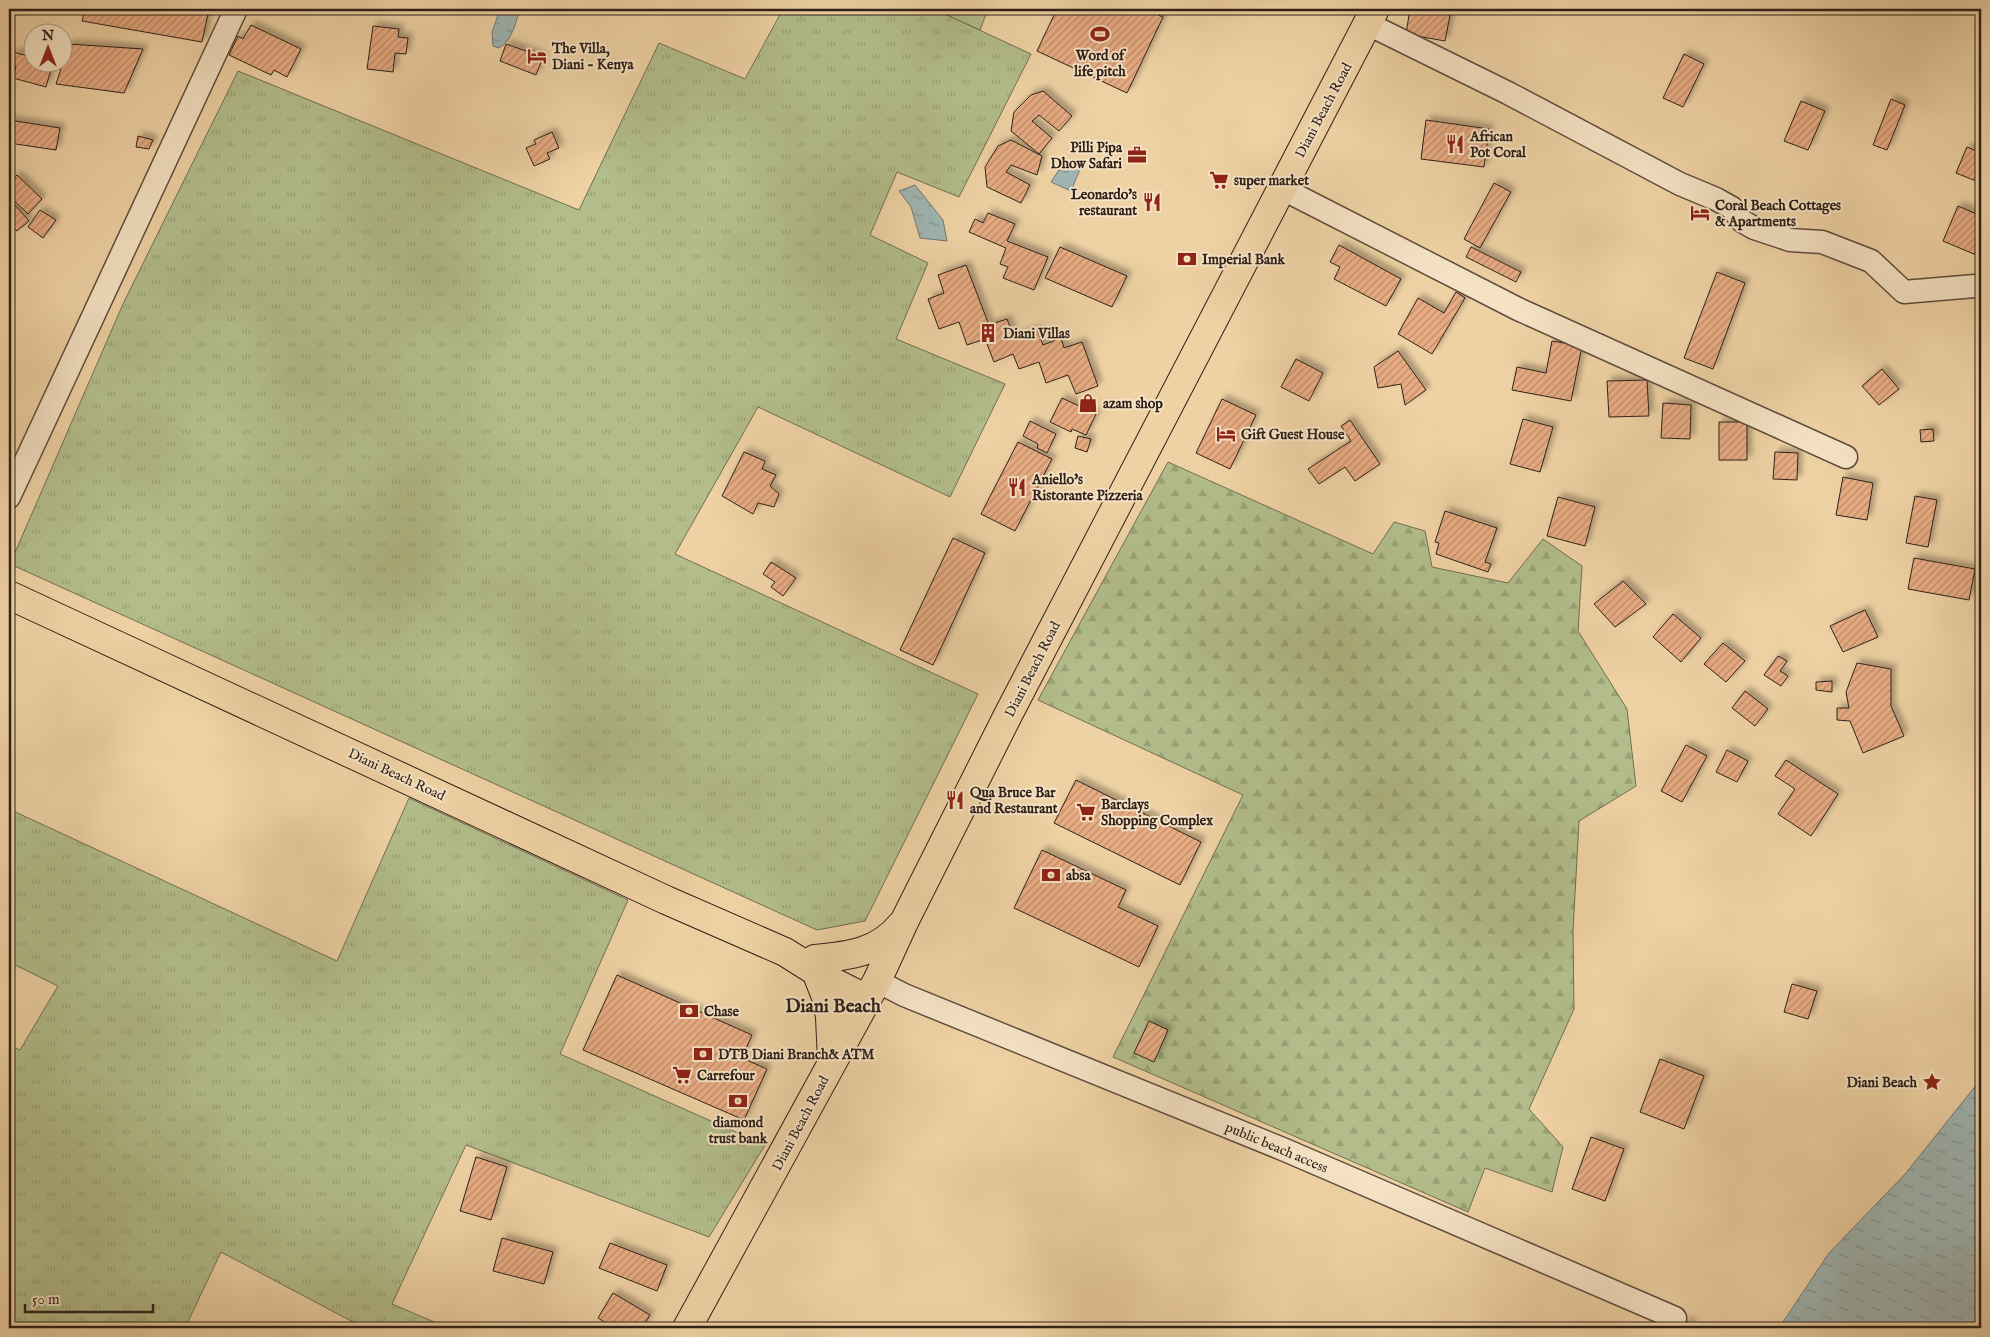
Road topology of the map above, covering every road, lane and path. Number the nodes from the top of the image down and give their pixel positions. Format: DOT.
graph roads {
  1 [pos="236,9"];
  2 [pos="1372,16"];
  3 [pos="1281,188"];
  4 [pos="1975,286"];
  5 [pos="1846,457"];
  6 [pos="9,497"];
  7 [pos="9,595"];
  8 [pos="905,920"];
  9 [pos="815,964"];
  10 [pos="872,990"];
  11 [pos="832,1061"];
  12 [pos="1674,1318"];
  13 [pos="687,1328"];
  1 -- 6 [label="street"];
  2 -- 3 [label="main road, Diani Beach Road"];
  2 -- 4 [label="street"];
  3 -- 5 [label="street"];
  3 -- 8 [label="main road, Diani Beach Road"];
  7 -- 9 [label="main road, Diani Beach Road"];
  8 -- 9 [label="main road"];
  8 -- 10 [label="main road, Diani Beach Road"];
  9 -- 10 [label="main road"];
  9 -- 11 [label="main road"];
  10 -- 11 [label="main road, Diani Beach Road"];
  10 -- 12 [label="street, public beach access"];
  11 -- 13 [label="main road, Diani Beach Road"];
}
